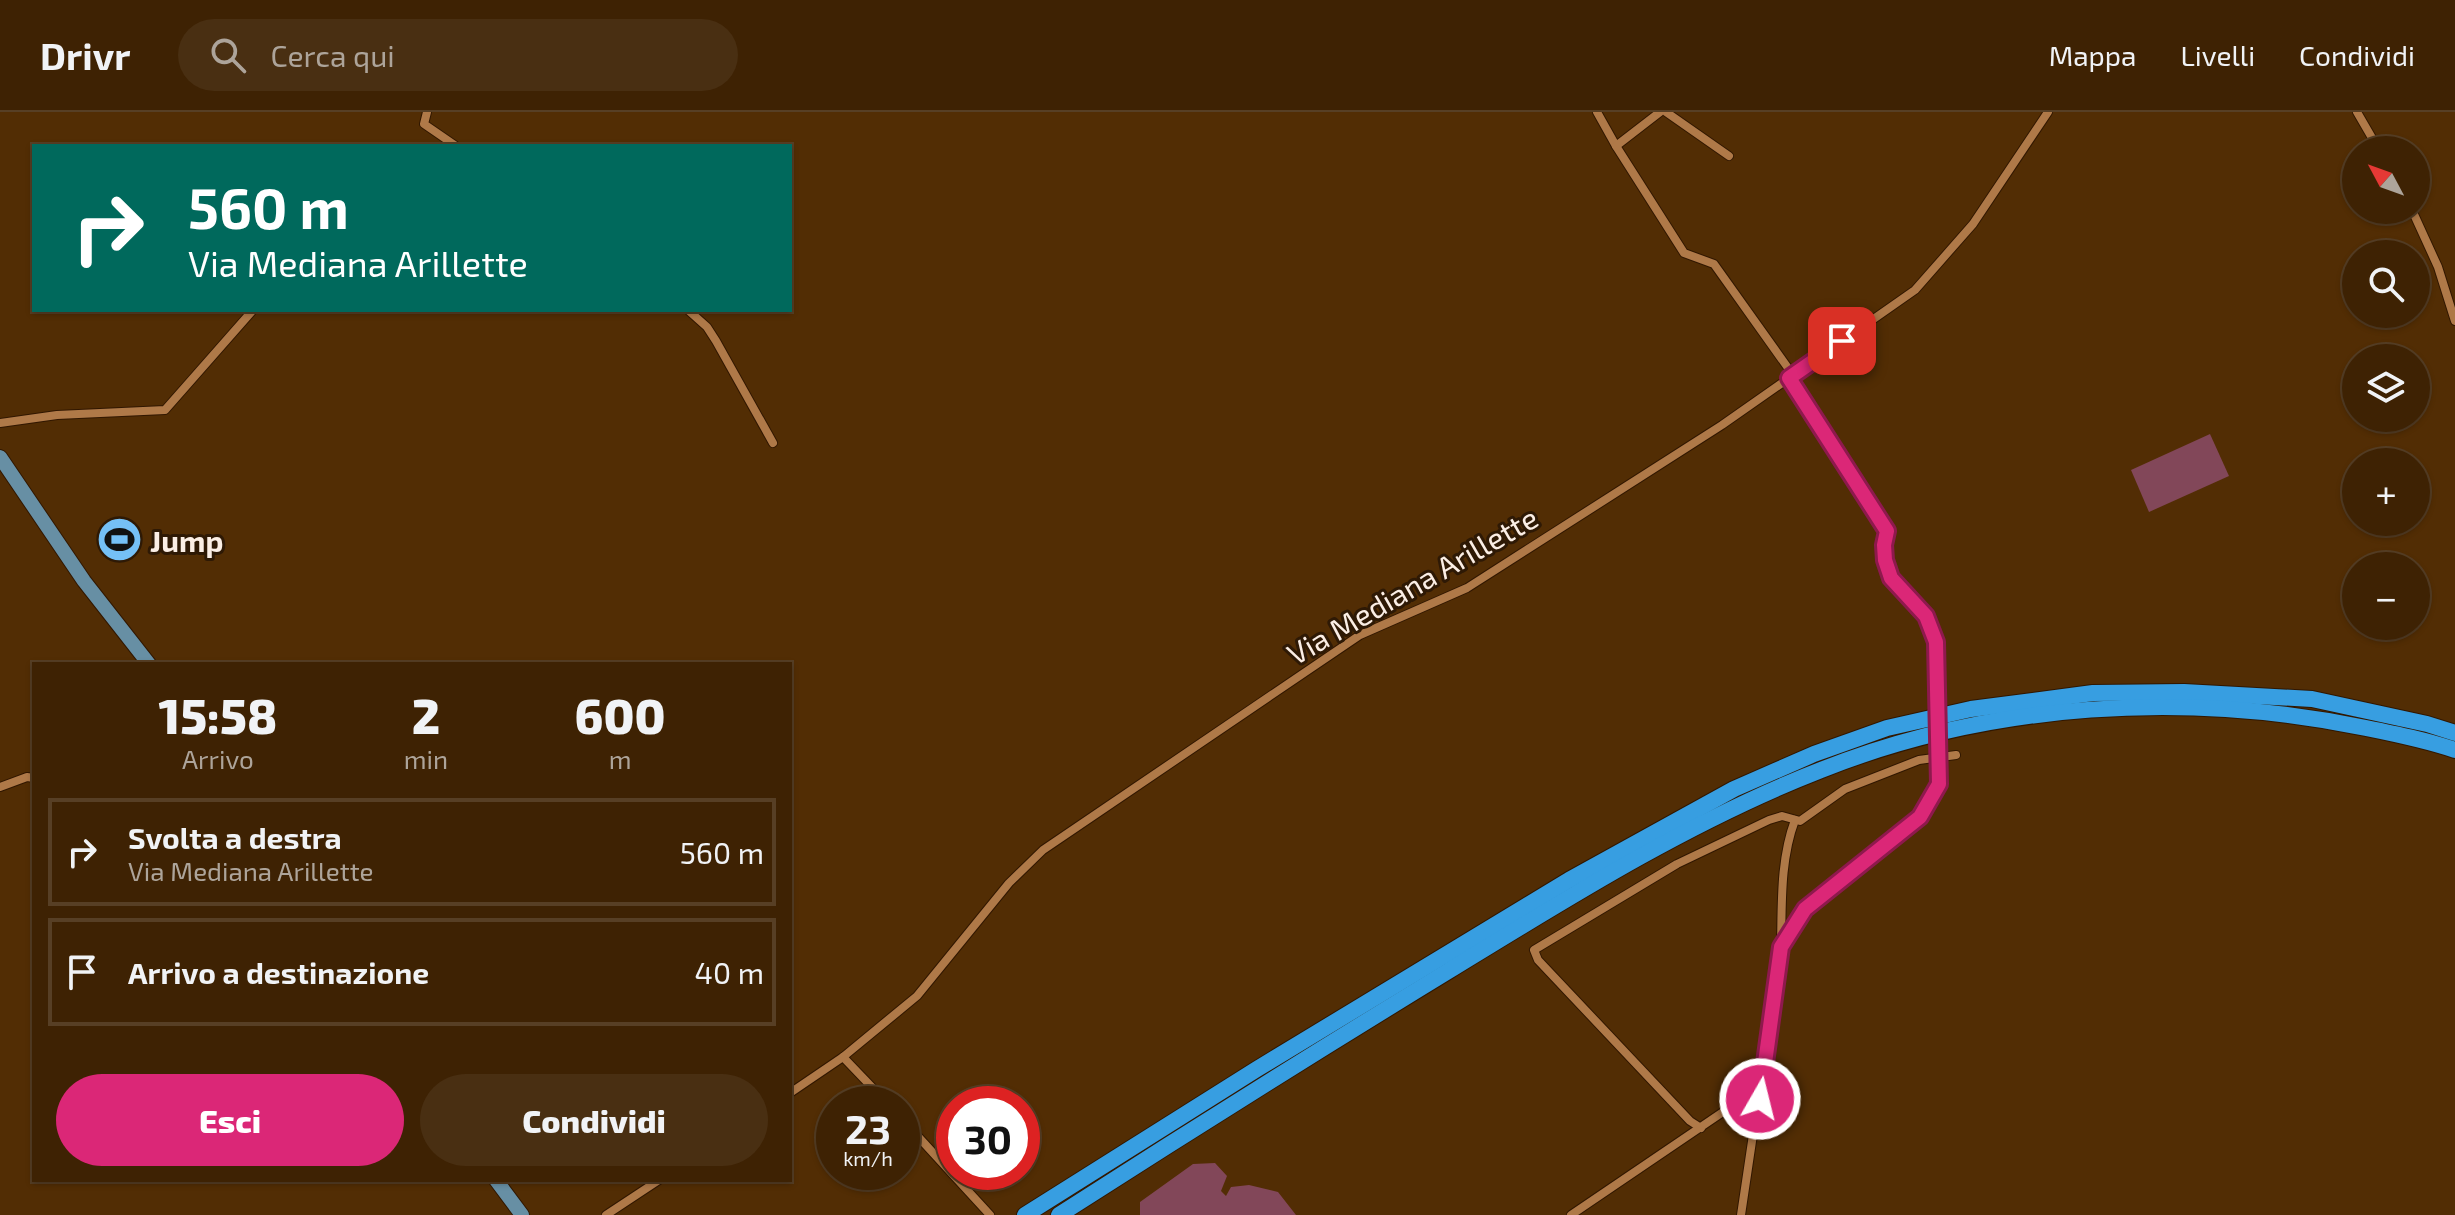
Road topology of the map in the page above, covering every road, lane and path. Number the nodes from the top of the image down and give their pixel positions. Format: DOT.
graph roads {
  1 [pos="427,112"];
  2 [pos="1597,112"];
  3 [pos="1663,112"];
  4 [pos="2048,112"];
  5 [pos="2357,112"];
  6 [pos="2371,136"];
  7 [pos="453,144"];
  8 [pos="1616,146"];
  9 [pos="1729,156"];
  10 [pos="2418,224"];
  11 [pos="251,312"];
  12 [pos="690,312"];
  13 [pos="2455,321"];
  14 [pos="1791,377"];
  15 [pos="0,423"];
  16 [pos="773,443"];
  17 [pos="0,457"];
  18 [pos="147,662"];
  19 [pos="2455,733"];
  20 [pos="2455,750"];
  21 [pos="1956,755"];
  22 [pos="32,778"];
  23 [pos="0,787"];
  24 [pos="1795,820"];
  25 [pos="1781,947"];
  26 [pos="843,1057"];
  27 [pos="871,1086"];
  28 [pos="792,1092"];
  29 [pos="1760,1099"];
  30 [pos="1701,1128"];
  31 [pos="920,1139"];
  32 [pos="497,1182"];
  33 [pos="656,1182"];
  34 [pos="522,1215"];
  35 [pos="606,1215"];
  36 [pos="990,1215"];
  37 [pos="1025,1215"];
  38 [pos="1059,1215"];
  39 [pos="1571,1215"];
  40 [pos="1741,1215"];
  1 -- 7 [label="street"];
  2 -- 8 [label="street"];
  3 -- 8 [label="street"];
  3 -- 9 [label="street"];
  4 -- 14 [label="street, Via Mediana Arillette"];
  5 -- 6 [label="street"];
  8 -- 14 [label="street"];
  10 -- 13 [label="street"];
  11 -- 15 [label="street"];
  12 -- 16 [label="street"];
  14 -- 25 [label="street, bridge"];
  14 -- 26 [label="street, Via Mediana Arillette"];
  17 -- 18 [label="main road"];
  19 -- 37 [label="highway"];
  20 -- 38 [label="highway"];
  21 -- 24 [label="street"];
  22 -- 23 [label="street"];
  24 -- 25 [label="street"];
  24 -- 30 [label="street"];
  25 -- 29 [label="street"];
  26 -- 27 [label="street"];
  26 -- 28 [label="street, Via Mediana Arillette"];
  29 -- 30 [label="street"];
  29 -- 40 [label="street"];
  30 -- 39 [label="street"];
  31 -- 36 [label="street"];
  32 -- 34 [label="main road"];
  33 -- 35 [label="street"];
}
